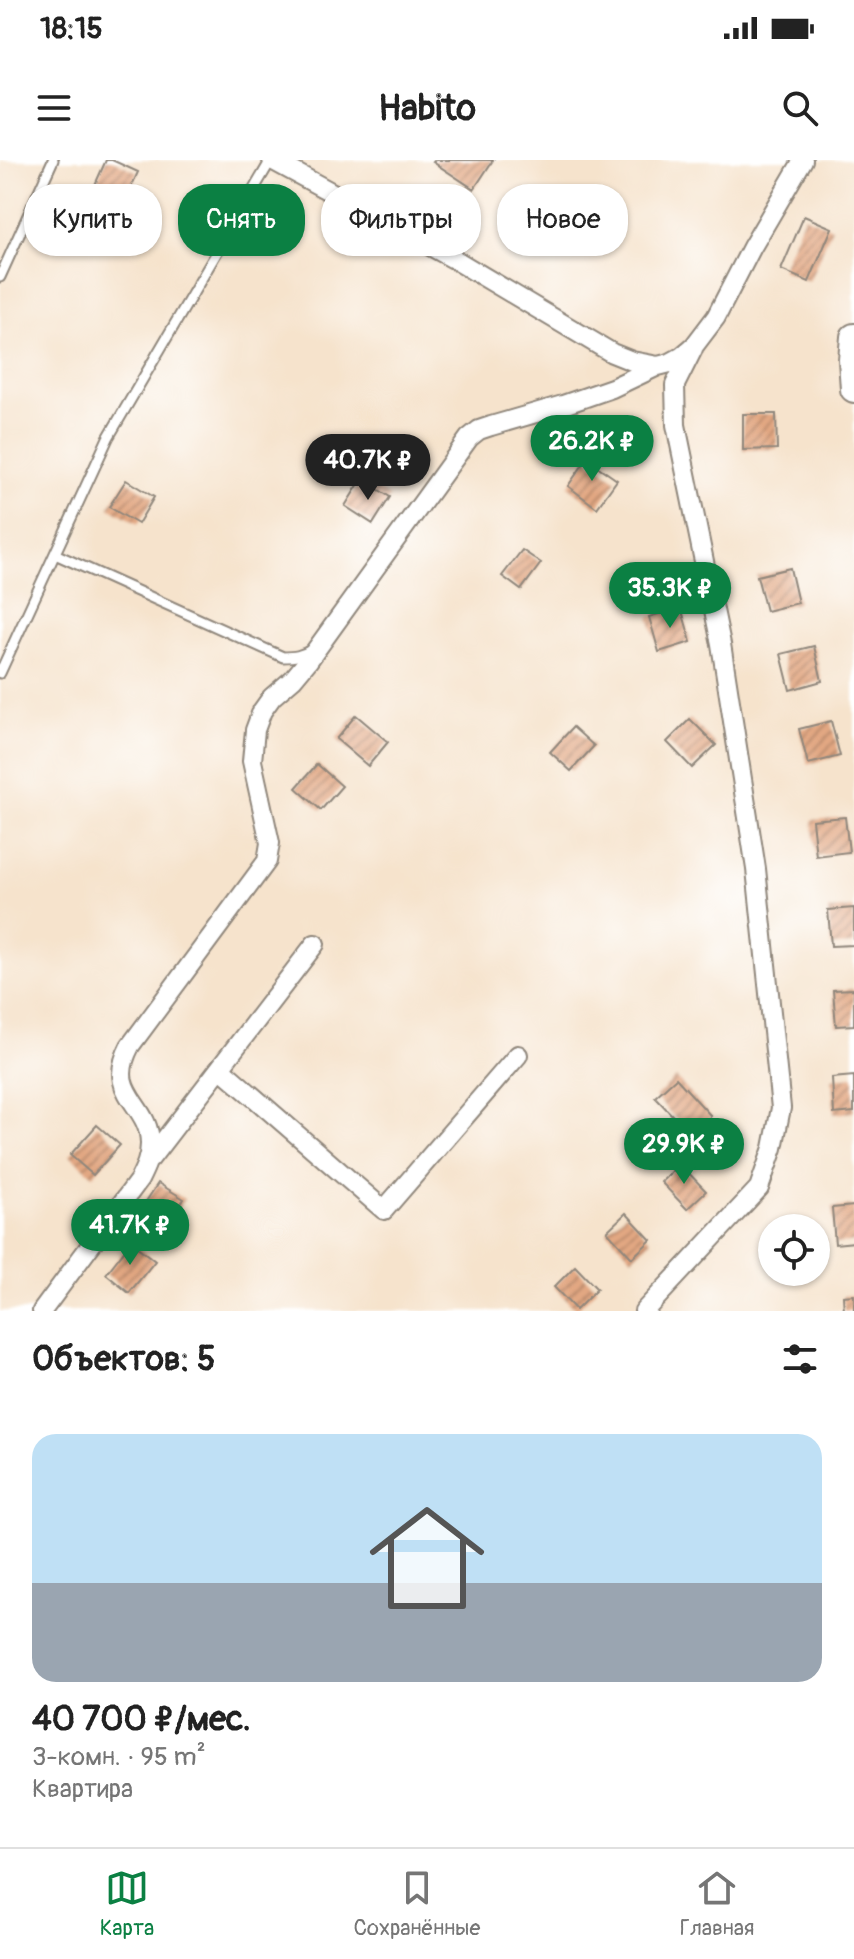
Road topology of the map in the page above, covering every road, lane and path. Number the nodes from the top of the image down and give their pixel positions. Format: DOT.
graph roads {
  1 [pos="53,160"];
  2 [pos="272,160"];
  3 [pos="803,160"];
  4 [pos="0,277"];
  5 [pos="854,337"];
  6 [pos="694,346"];
  7 [pos="658,366"];
  8 [pos="854,389"];
  9 [pos="55,554"];
  10 [pos="320,644"];
  11 [pos="0,673"];
  12 [pos="315,944"];
  13 [pos="518,1055"];
  14 [pos="220,1068"];
  15 [pos="148,1162"];
  16 [pos="42,1311"];
  17 [pos="644,1311"];
  1 -- 4 [label="lane"];
  2 -- 7 [label="street"];
  2 -- 9 [label="lane"];
  3 -- 6 [label="street"];
  5 -- 8 [label="street"];
  6 -- 7 [label="street"];
  6 -- 17 [label="street"];
  7 -- 10 [label="street"];
  9 -- 10 [label="lane"];
  9 -- 11 [label="lane"];
  10 -- 15 [label="street"];
  12 -- 14 [label="street"];
  13 -- 14 [label="street"];
  14 -- 15 [label="street"];
  15 -- 16 [label="street"];
}
